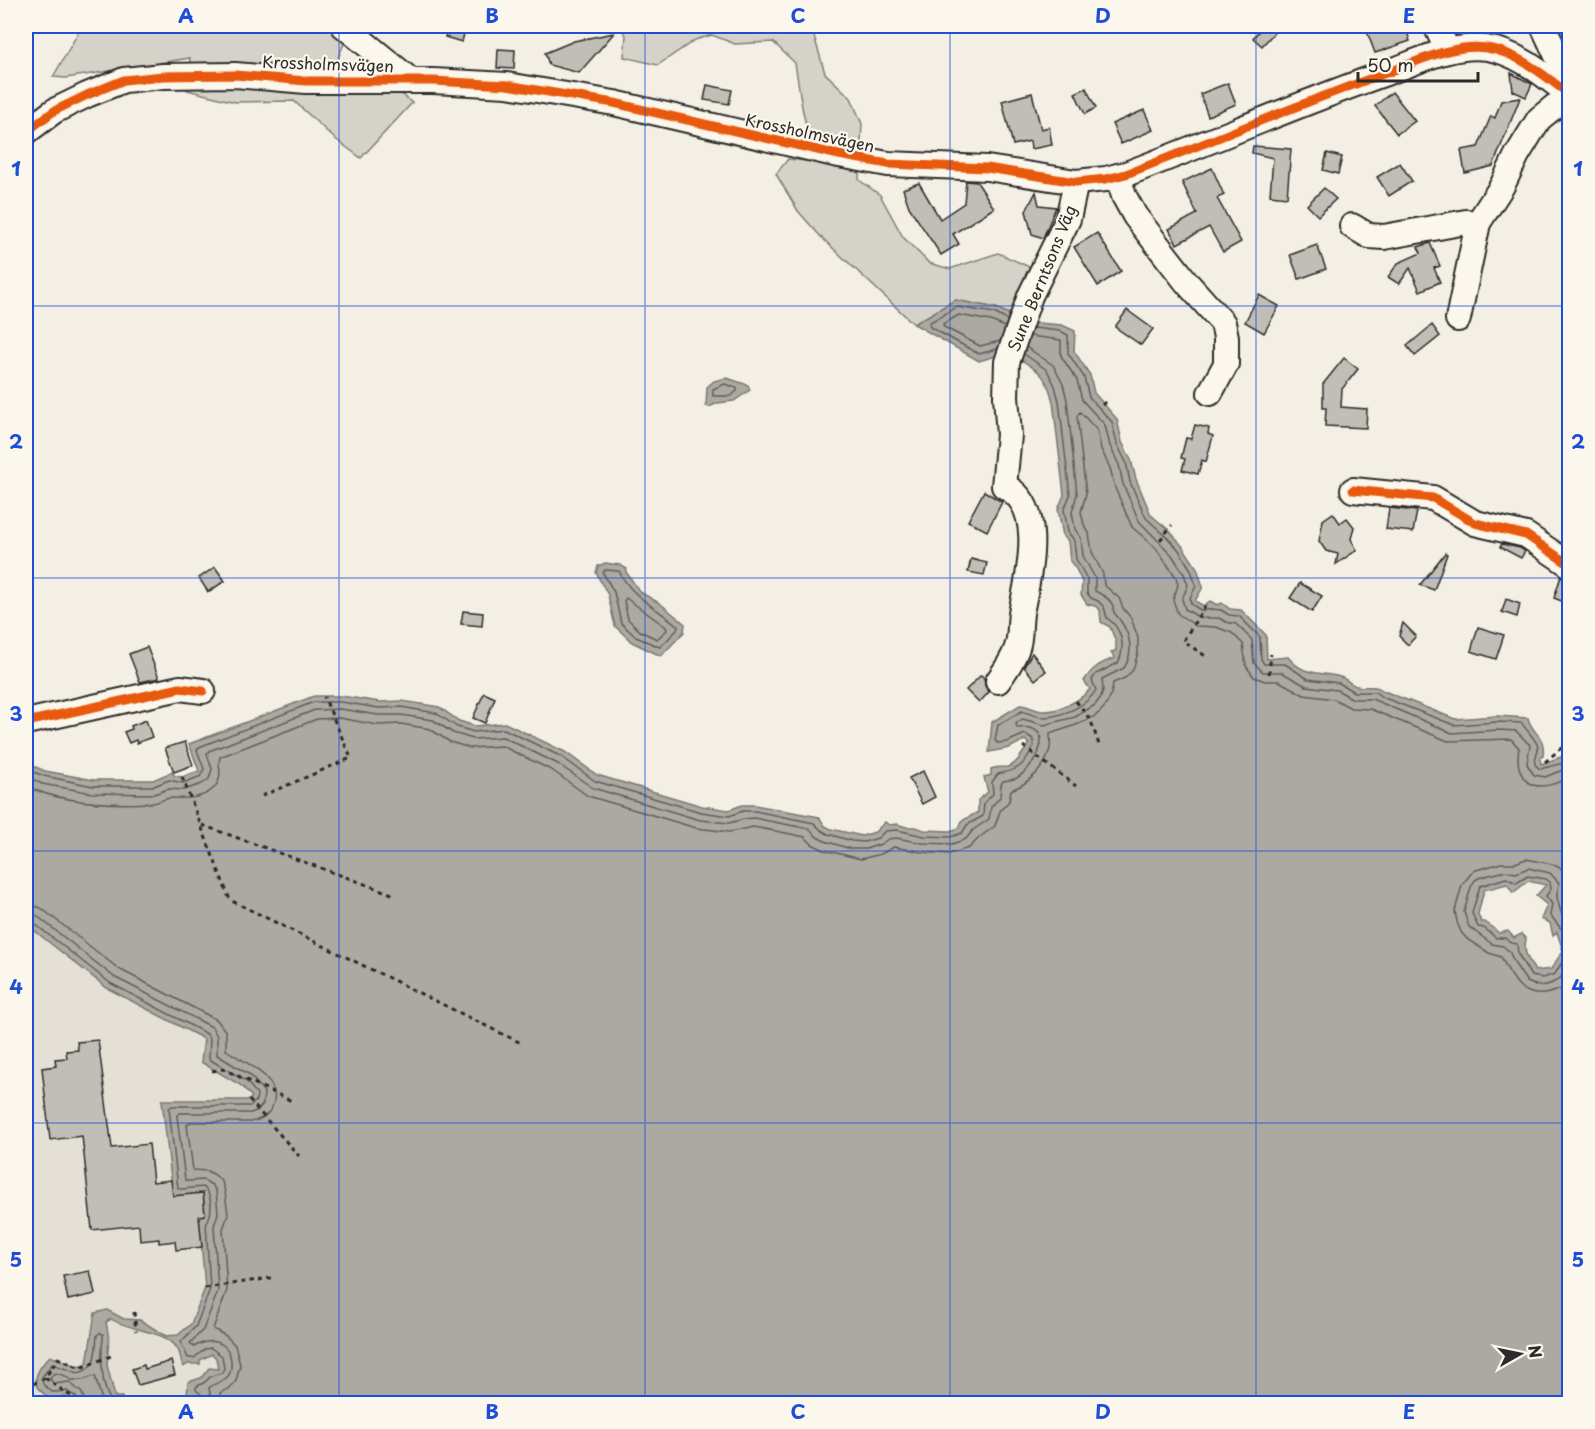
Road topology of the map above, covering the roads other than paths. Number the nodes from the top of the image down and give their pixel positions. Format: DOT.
graph roads {
  1 [pos="344,26"];
  2 [pos="1436,26"];
  3 [pos="1543,26"];
  4 [pos="1448,51"];
  5 [pos="410,80"];
  6 [pos="1569,84"];
  7 [pos="1569,95"];
  8 [pos="1569,102"];
  9 [pos="26,132"];
  10 [pos="1118,176"];
  11 [pos="1076,182"];
  12 [pos="1478,223"];
  13 [pos="1352,226"];
  14 [pos="1458,319"];
  15 [pos="1210,393"];
  16 [pos="1353,490"];
  17 [pos="1569,565"];
  18 [pos="999,681"];
  19 [pos="203,691"];
  20 [pos="26,722"];
  1 -- 5 [label="street"];
  2 -- 4 [label="street"];
  3 -- 6 [label="street"];
  4 -- 7 [label="street, Krossholmsvägen"];
  4 -- 10 [label="street, Krossholmsvägen"];
  5 -- 9 [label="street, Krossholmsvägen"];
  5 -- 11 [label="street, Krossholmsvägen"];
  8 -- 12 [label="street"];
  10 -- 11 [label="street, Krossholmsvägen"];
  10 -- 15 [label="street"];
  11 -- 18 [label="street, Sune Berntsons Väg"];
  12 -- 13 [label="street"];
  12 -- 14 [label="street"];
  16 -- 17 [label="street"];
  19 -- 20 [label="street"];
}
